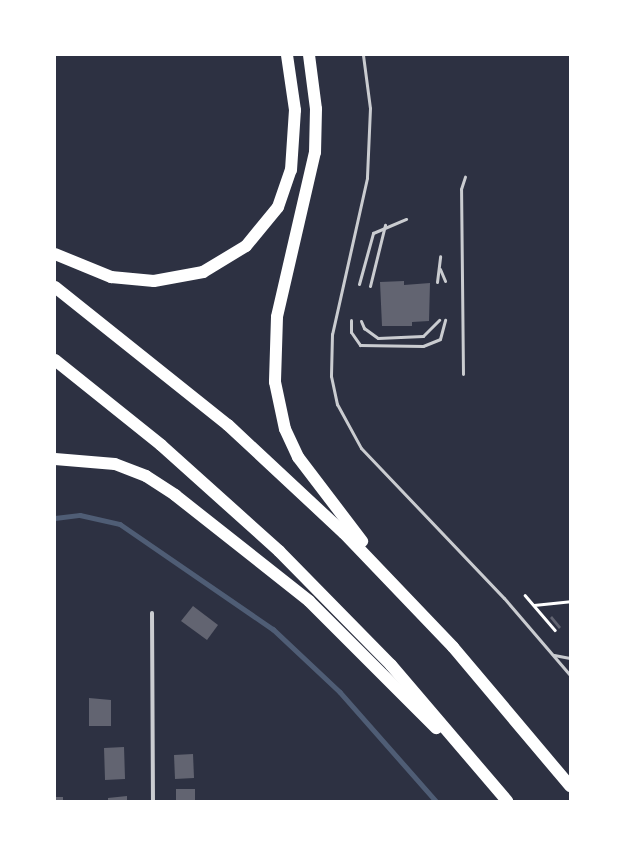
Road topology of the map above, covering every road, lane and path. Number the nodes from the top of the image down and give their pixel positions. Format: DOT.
graph roads {
  1 [pos="287,55"];
  2 [pos="309,55"];
  3 [pos="363,55"];
  4 [pos="465,177"];
  5 [pos="406,219"];
  6 [pos="385,225"];
  7 [pos="55,254"];
  8 [pos="440,256"];
  9 [pos="440,269"];
  10 [pos="445,281"];
  11 [pos="437,282"];
  12 [pos="359,284"];
  13 [pos="370,286"];
  14 [pos="55,287"];
  15 [pos="351,320"];
  16 [pos="439,320"];
  17 [pos="445,320"];
  18 [pos="361,321"];
  19 [pos="55,360"];
  20 [pos="463,374"];
  21 [pos="55,459"];
  22 [pos="525,595"];
  23 [pos="570,601"];
  24 [pos="534,605"];
  25 [pos="417,608"];
  26 [pos="152,613"];
  27 [pos="555,630"];
  28 [pos="551,652"];
  29 [pos="570,658"];
  30 [pos="570,675"];
  31 [pos="570,786"];
  32 [pos="153,801"];
  33 [pos="506,801"];
  1 -- 7 [label="highway"];
  2 -- 25 [label="highway"];
  3 -- 28 [label="lane"];
  4 -- 20 [label="lane"];
  5 -- 6 [label="lane"];
  6 -- 12 [label="lane"];
  6 -- 13 [label="lane"];
  8 -- 9 [label="lane"];
  9 -- 10 [label="lane"];
  9 -- 11 [label="lane"];
  14 -- 25 [label="highway"];
  15 -- 17 [label="lane"];
  16 -- 18 [label="lane"];
  19 -- 33 [label="highway"];
  21 -- 33 [label="highway"];
  22 -- 24 [label="path"];
  23 -- 24 [label="path"];
  24 -- 27 [label="path"];
  25 -- 31 [label="highway"];
  26 -- 32 [label="street"];
  28 -- 29 [label="lane"];
  28 -- 30 [label="lane"];
}
